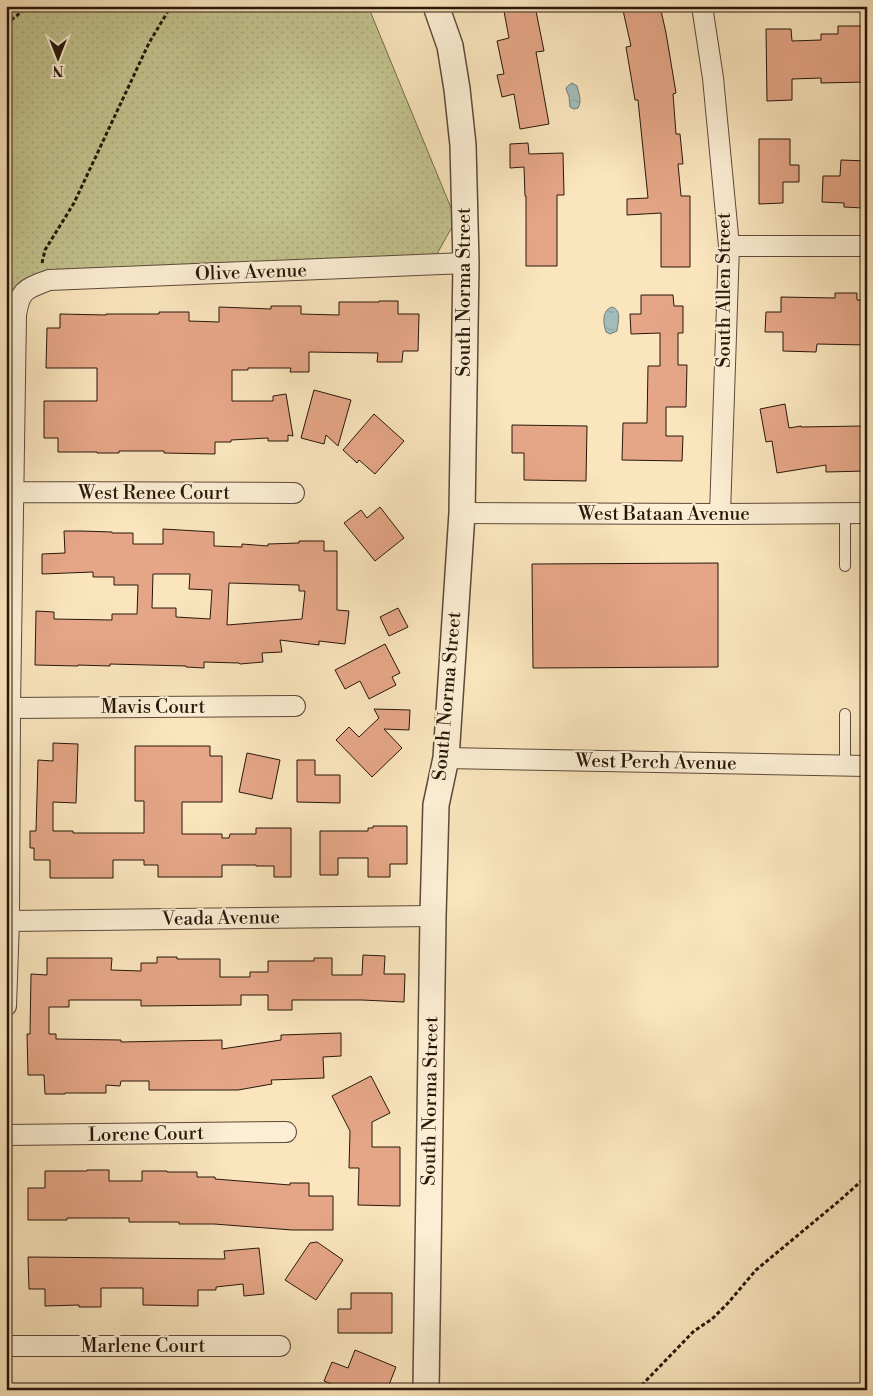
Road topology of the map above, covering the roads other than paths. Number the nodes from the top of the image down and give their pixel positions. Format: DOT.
graph roads {
  1 [pos="436,6"];
  2 [pos="702,6"];
  3 [pos="728,246"];
  4 [pos="867,246"];
  5 [pos="466,263"];
  6 [pos="14,492"];
  7 [pos="294,493"];
  8 [pos="462,513"];
  9 [pos="845,513"];
  10 [pos="867,513"];
  11 [pos="720,514"];
  12 [pos="845,566"];
  13 [pos="295,706"];
  14 [pos="10,708"];
  15 [pos="845,714"];
  16 [pos="446,758"];
  17 [pos="845,766"];
  18 [pos="867,766"];
  19 [pos="433,916"];
  20 [pos="9,921"];
  21 [pos="6,1006"];
  22 [pos="286,1132"];
  23 [pos="6,1136"];
  24 [pos="6,1346"];
  25 [pos="280,1346"];
  26 [pos="426,1390"];
  1 -- 5 [label="street, South Norma Street"];
  2 -- 3 [label="street, South Allen Street"];
  3 -- 4 [label="street"];
  3 -- 11 [label="street, South Allen Street"];
  5 -- 6 [label="street, Olive Avenue"];
  5 -- 8 [label="street, South Norma Street"];
  6 -- 7 [label="street, West Renee Court"];
  6 -- 14 [label="street"];
  8 -- 11 [label="street, West Bataan Avenue"];
  8 -- 16 [label="street, South Norma Street"];
  9 -- 10 [label="street, West Bataan Avenue"];
  9 -- 11 [label="street, West Bataan Avenue"];
  9 -- 12 [label="lane"];
  13 -- 14 [label="street, Mavis Court"];
  14 -- 20 [label="street"];
  15 -- 17 [label="lane"];
  16 -- 17 [label="street, West Perch Avenue"];
  16 -- 19 [label="street, South Norma Street"];
  17 -- 18 [label="street, West Perch Avenue"];
  19 -- 20 [label="street, Veada Avenue"];
  19 -- 26 [label="street, South Norma Street"];
  20 -- 21 [label="street"];
  22 -- 23 [label="street, Lorene Court"];
  24 -- 25 [label="street, Marlene Court"];
}
